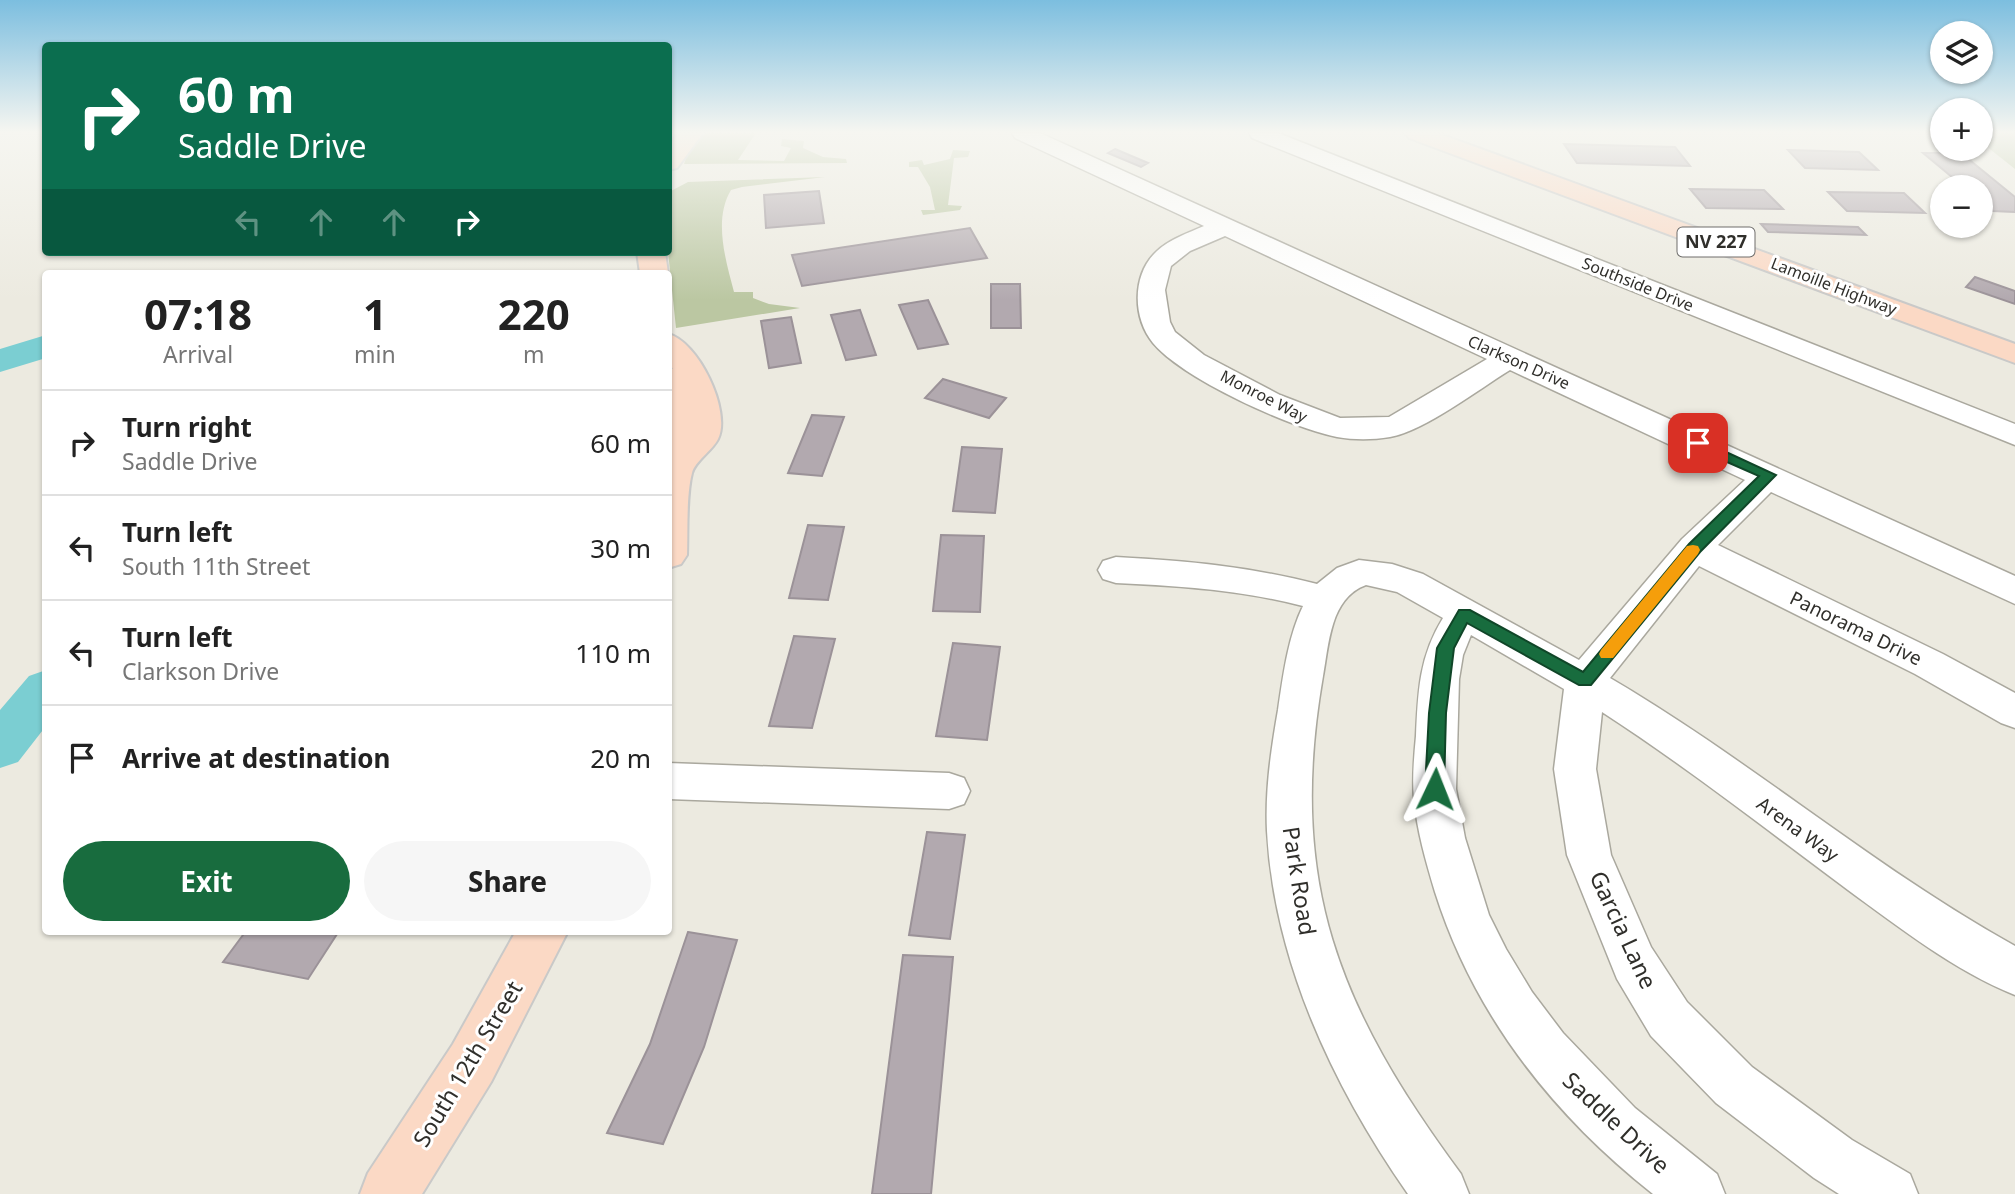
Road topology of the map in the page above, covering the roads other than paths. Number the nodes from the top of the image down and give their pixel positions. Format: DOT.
graph roads {
  1 [pos="1143,189"];
  2 [pos="1401,189"];
  3 [pos="1570,189"];
  4 [pos="1224,227"];
  5 [pos="636,256"];
  6 [pos="651,270"];
  7 [pos="672,347"];
  8 [pos="2015,354"];
  9 [pos="1509,358"];
  10 [pos="672,430"];
  11 [pos="2015,435"];
  12 [pos="675,469"];
  13 [pos="1769,475"];
  14 [pos="672,506"];
  15 [pos="1694,548"];
  16 [pos="1116,569"];
  17 [pos="2015,592"];
  18 [pos="1324,599"];
  19 [pos="1464,614"];
  20 [pos="1585,681"];
  21 [pos="2015,712"];
  22 [pos="672,781"];
  23 [pos="949,791"];
  24 [pos="514,935"];
  25 [pos="541,935"];
  26 [pos="2015,972"];
  27 [pos="368,1194"];
  28 [pos="389,1194"];
  29 [pos="1441,1194"];
  30 [pos="1697,1194"];
  31 [pos="1891,1194"];
  1 -- 4 [label="street, Clarkson Drive"];
  2 -- 11 [label="street, Southside Drive"];
  3 -- 8 [label="main road, Lamoille Highway / NV 227"];
  4 -- 9 [label="street, Clarkson Drive"];
  4 -- 9 [label="street, Monroe Way"];
  5 -- 6 [label="main road"];
  7 -- 12 [label="main road"];
  9 -- 13 [label="street, Clarkson Drive"];
  10 -- 12 [label="main road"];
  12 -- 14 [label="main road"];
  13 -- 15 [label="street"];
  13 -- 17 [label="street, Clarkson Drive"];
  15 -- 20 [label="street"];
  15 -- 21 [label="street, Panorama Drive"];
  16 -- 18 [label="street"];
  18 -- 19 [label="street"];
  18 -- 29 [label="street, Park Road"];
  19 -- 20 [label="street"];
  19 -- 30 [label="street, Saddle Drive"];
  20 -- 26 [label="street, Arena Way"];
  20 -- 31 [label="street, Garcia Lane"];
  22 -- 23 [label="street"];
  24 -- 27 [label="main road, South 12th Street"];
  25 -- 28 [label="main road, South 12th Street"];
}
